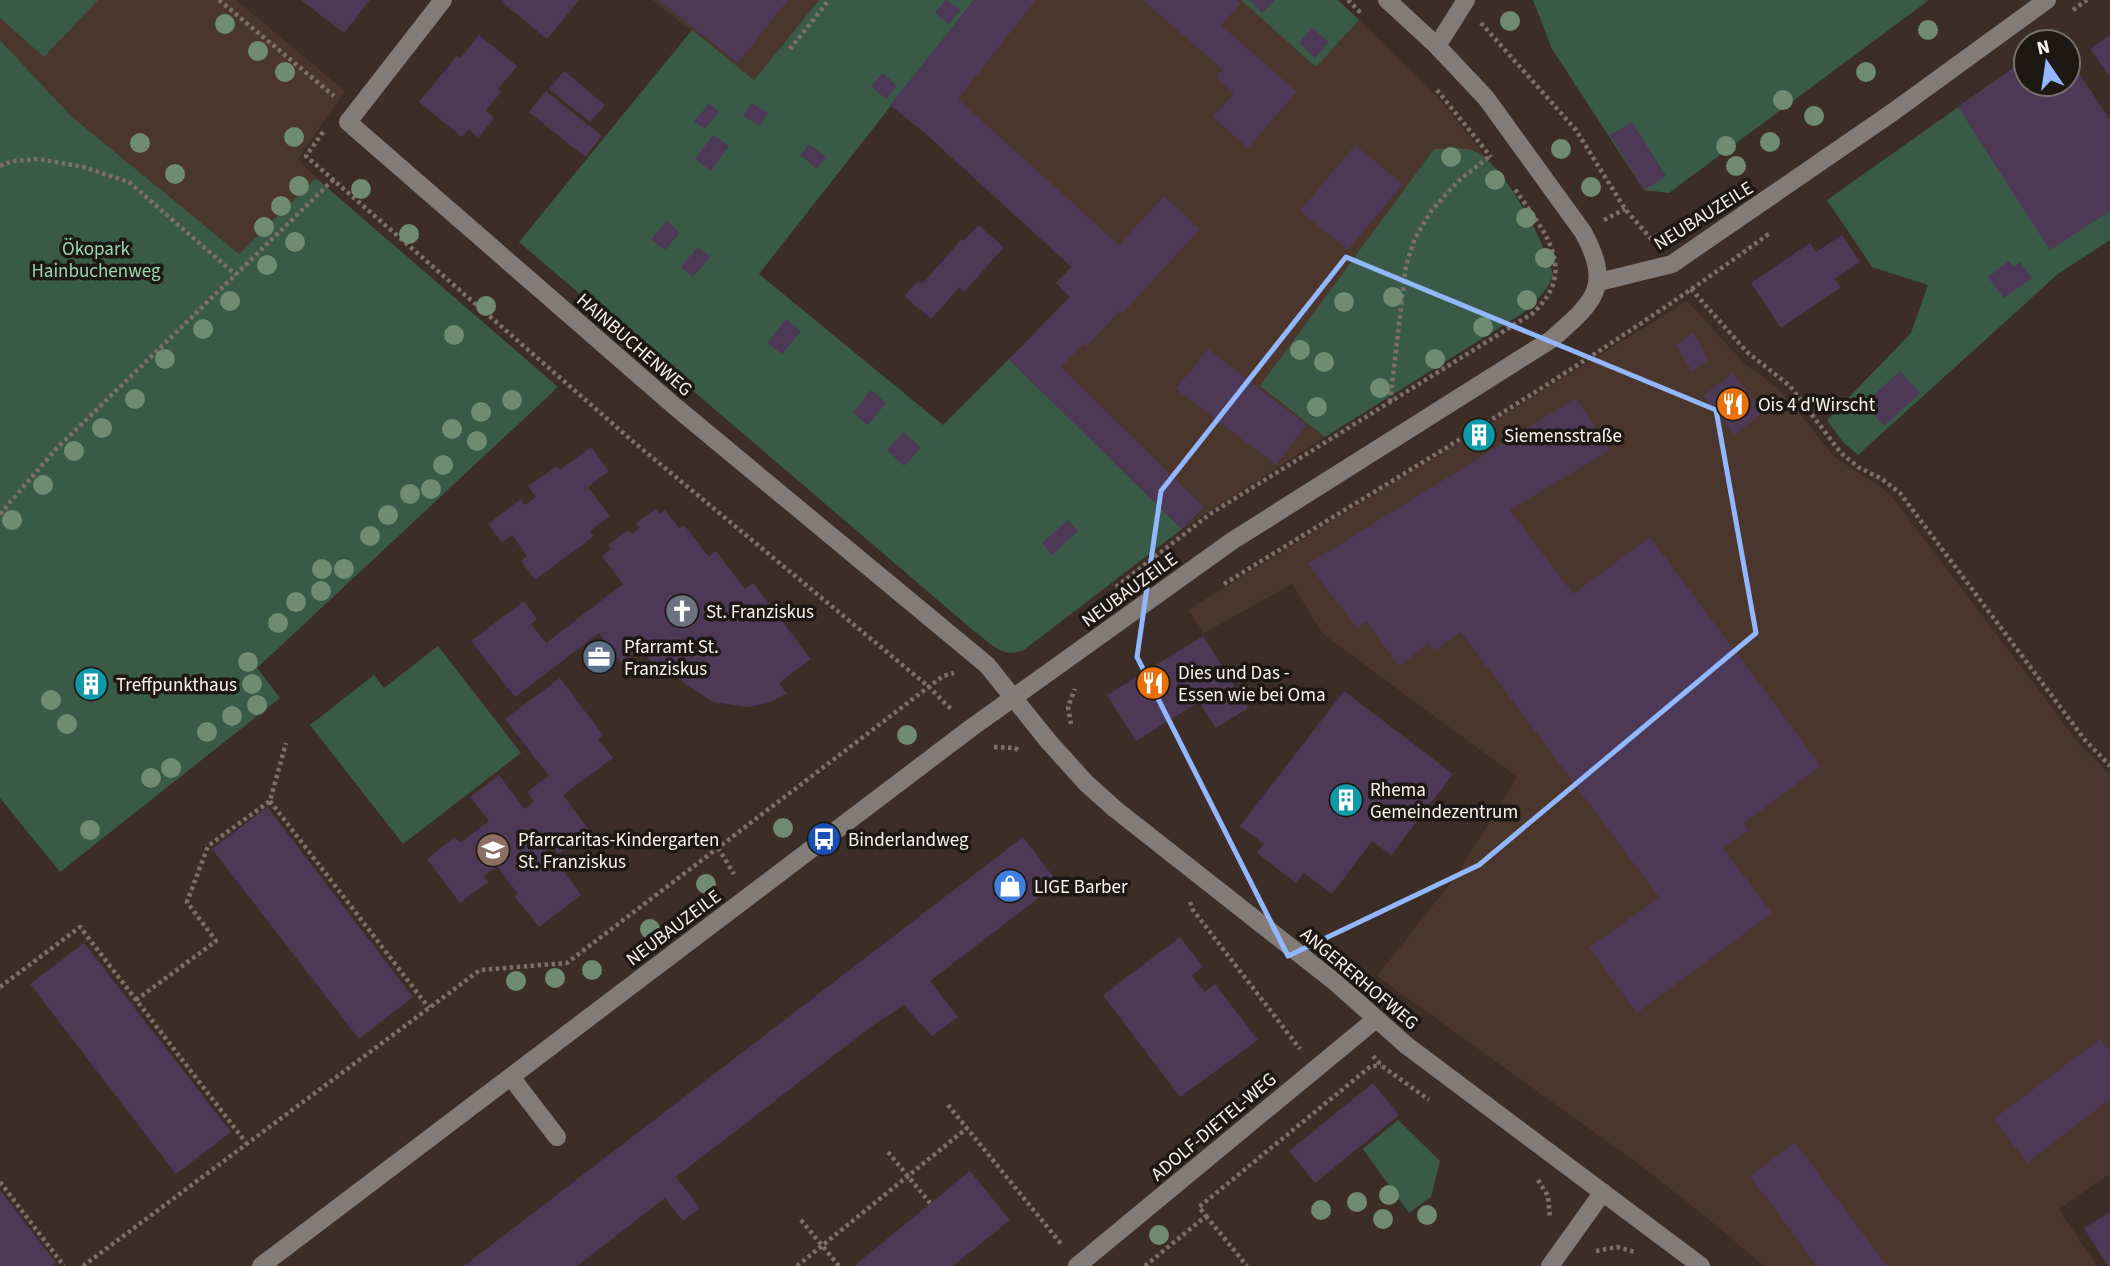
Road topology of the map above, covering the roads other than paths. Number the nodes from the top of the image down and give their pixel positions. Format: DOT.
graph roads {
  1 [pos="443,0"];
  2 [pos="1387,0"];
  3 [pos="2046,0"];
  4 [pos="1464,3"];
  5 [pos="1437,46"];
  6 [pos="1599,282"];
  7 [pos="1013,698"];
  8 [pos="1376,1019"];
  9 [pos="510,1077"];
  10 [pos="557,1137"];
  11 [pos="1603,1192"];
  12 [pos="1073,1260"];
  13 [pos="261,1266"];
  14 [pos="1550,1266"];
  15 [pos="1701,1266"];
  1 -- 7 [label="street, HAINBUCHENWEG"];
  2 -- 5 [label="street"];
  3 -- 6 [label="street, NEUBAUZEILE"];
  4 -- 5 [label="street"];
  5 -- 6 [label="street"];
  6 -- 7 [label="street, NEUBAUZEILE"];
  7 -- 8 [label="street, ANGERERHOFWEG"];
  7 -- 9 [label="street, NEUBAUZEILE"];
  8 -- 11 [label="street, ANGERERHOFWEG"];
  8 -- 12 [label="street, ADOLF-DIETEL-WEG"];
  9 -- 10 [label="street"];
  9 -- 13 [label="street, NEUBAUZEILE"];
  11 -- 14 [label="street"];
  11 -- 15 [label="street, ANGERERHOFWEG"];
}
